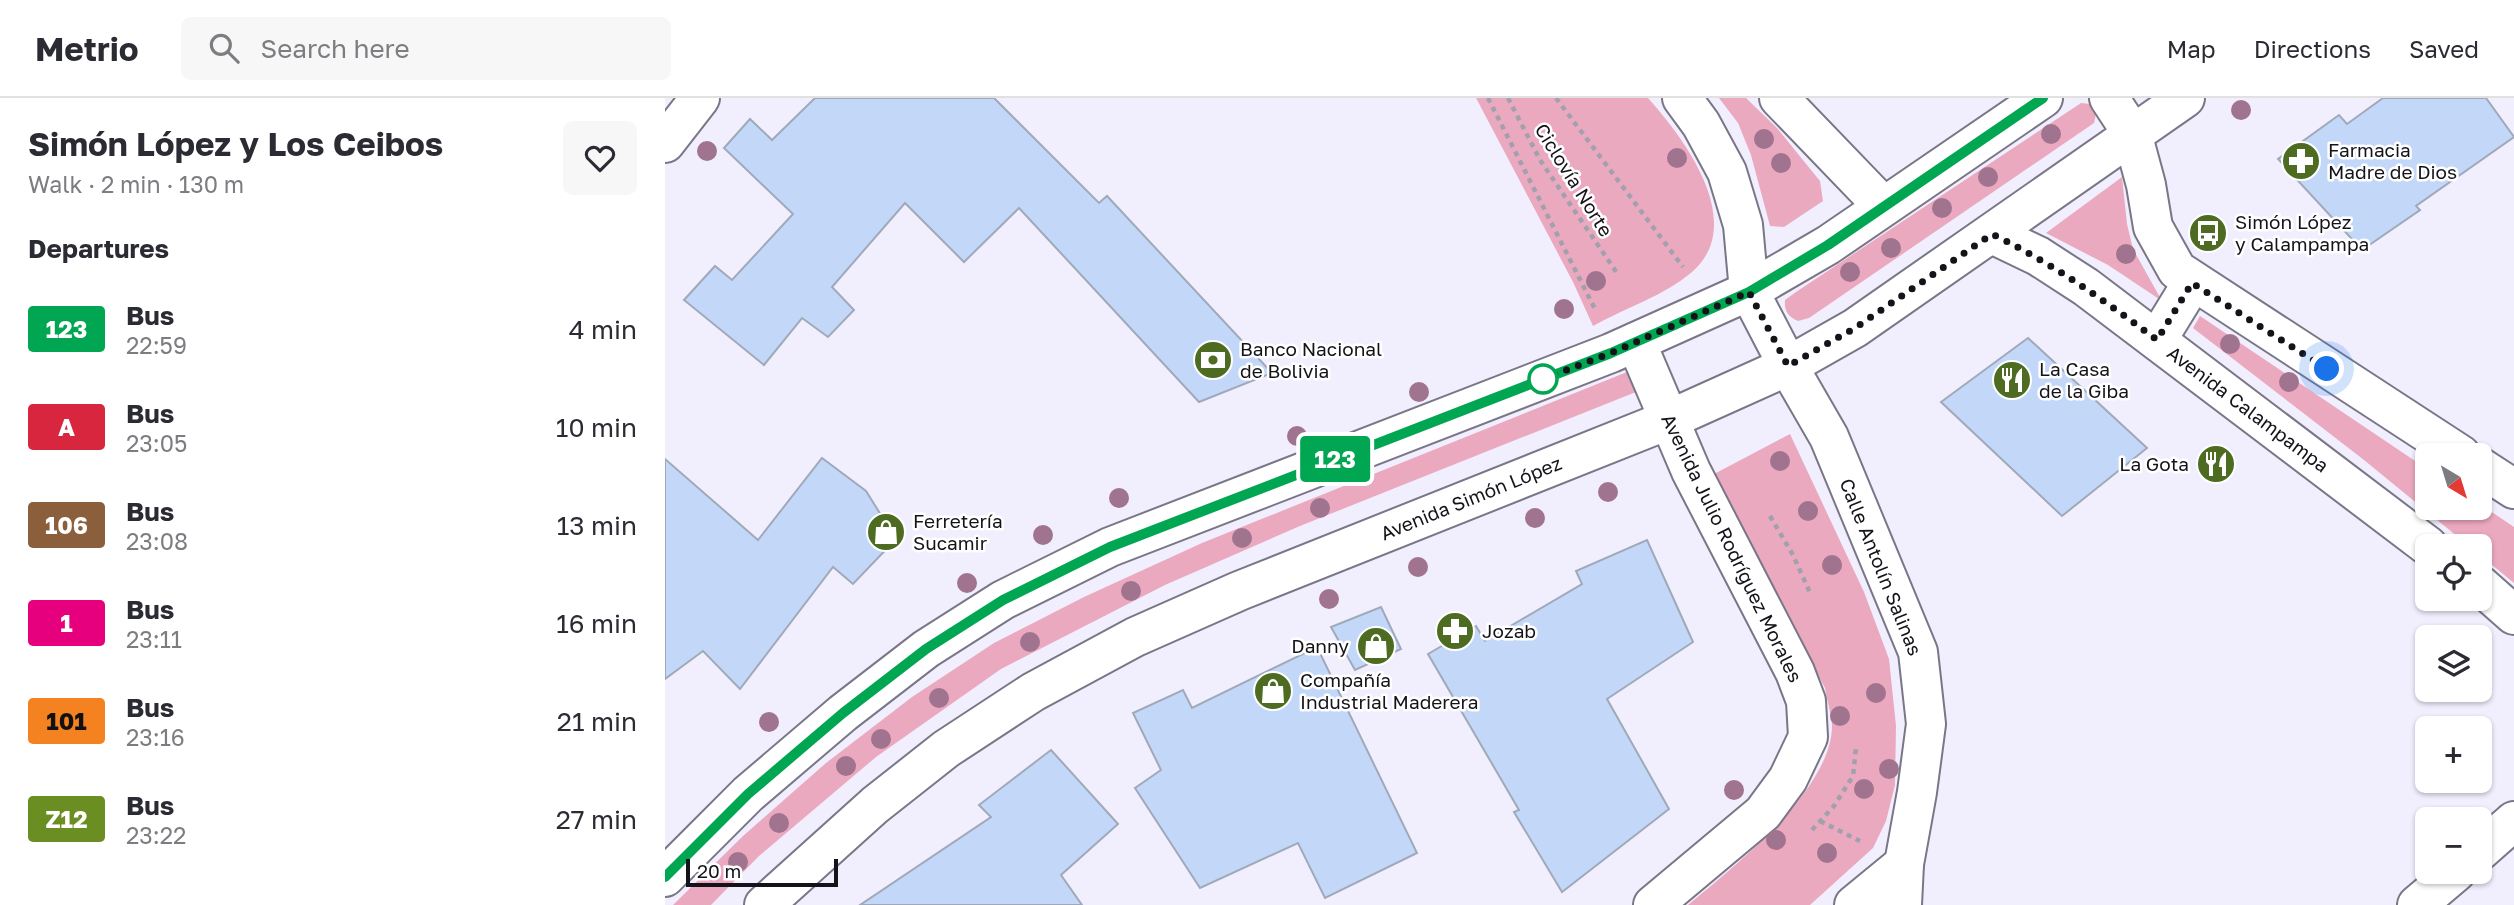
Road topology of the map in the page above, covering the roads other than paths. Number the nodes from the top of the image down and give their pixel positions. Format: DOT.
graph roads {
  1 [pos="700,98"];
  2 [pos="1682,98"];
  3 [pos="1779,98"];
  4 [pos="2043,98"];
  5 [pos="2109,98"];
  6 [pos="2185,98"];
  7 [pos="2132,133"];
  8 [pos="665,143"];
  9 [pos="1883,206"];
  10 [pos="1992,234"];
  11 [pos="2192,283"];
  12 [pos="1749,292"];
  13 [pos="2157,340"];
  14 [pos="1636,342"];
  15 [pos="1788,366"];
  16 [pos="1668,420"];
  17 [pos="2442,443"];
  18 [pos="2492,475"];
  19 [pos="2514,489"];
  20 [pos="2415,536"];
  21 [pos="2492,596"];
  22 [pos="2514,615"];
  23 [pos="2514,821"];
  24 [pos="2492,840"];
  25 [pos="1904,864"];
  26 [pos="665,877"];
  27 [pos="2442,884"];
  28 [pos="764,905"];
  29 [pos="1653,905"];
  30 [pos="1854,905"];
  31 [pos="1902,905"];
  32 [pos="2417,905"];
  1 -- 8 [label="main road"];
  2 -- 12 [label="main road"];
  3 -- 9 [label="main road"];
  4 -- 9 [label="main road"];
  5 -- 7 [label="main road"];
  6 -- 7 [label="main road, Avenida Simón López"];
  7 -- 10 [label="main road, Avenida Simón López"];
  7 -- 11 [label="main road"];
  9 -- 12 [label="main road"];
  10 -- 13 [label="main road, Avenida Calampampa"];
  10 -- 15 [label="main road, Avenida Simón López"];
  11 -- 13 [label="main road"];
  11 -- 17 [label="main road"];
  12 -- 14 [label="main road"];
  12 -- 15 [label="main road, Calle Antolín Salinas"];
  13 -- 20 [label="main road, Avenida Calampampa"];
  14 -- 16 [label="main road, Avenida Julio Rodríguez Morales"];
  14 -- 26 [label="main road"];
  15 -- 16 [label="main road, Avenida Simón López"];
  15 -- 25 [label="main road, Calle Antolín Salinas"];
  16 -- 28 [label="main road, Avenida Simón López"];
  16 -- 29 [label="main road, Avenida Julio Rodríguez Morales"];
  18 -- 19 [label="main road"];
  21 -- 22 [label="main road"];
  23 -- 24 [label="main road"];
  25 -- 30 [label="main road"];
  25 -- 31 [label="main road, Calle Antolín Salinas"];
  27 -- 32 [label="main road"];
}
